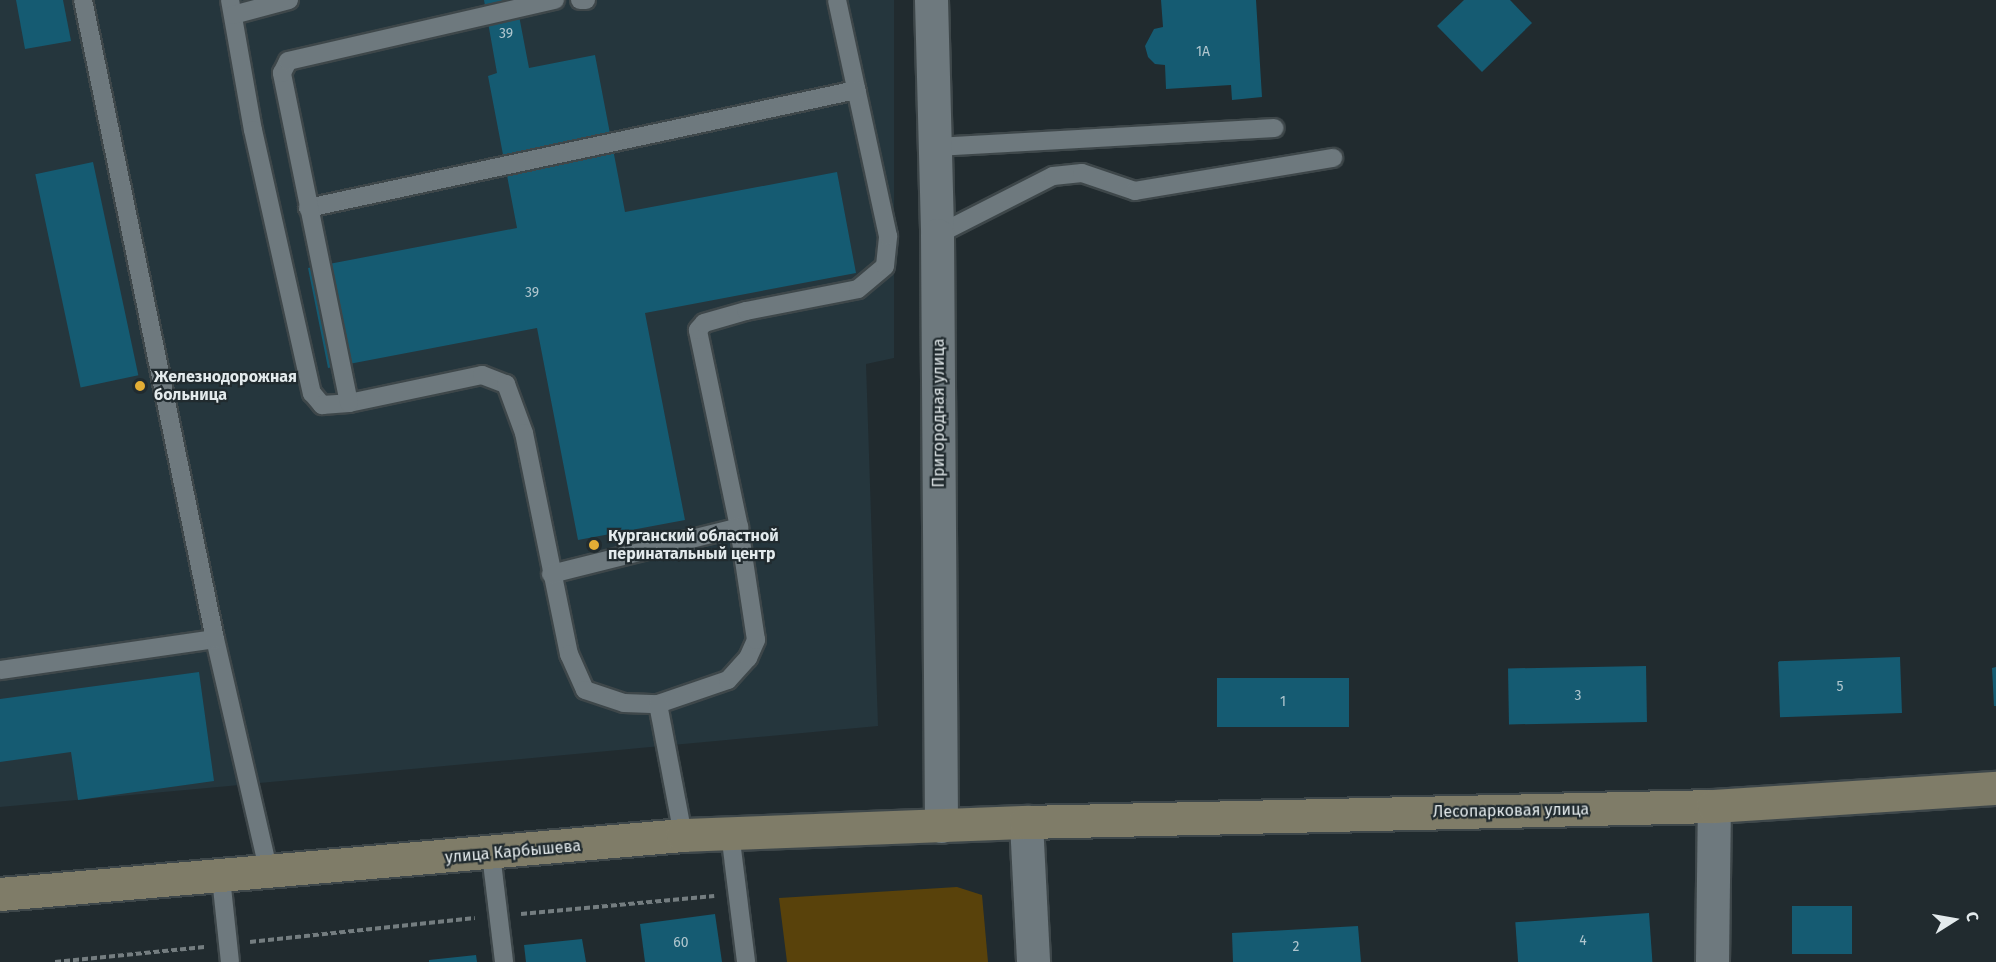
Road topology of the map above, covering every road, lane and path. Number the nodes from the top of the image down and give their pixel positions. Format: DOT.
graph roads {
  1 [pos="83,0"];
  2 [pos="289,0"];
  3 [pos="555,0"];
  4 [pos="580,0"];
  5 [pos="586,0"];
  6 [pos="837,0"];
  7 [pos="931,0"];
  8 [pos="232,8"];
  9 [pos="856,90"];
  10 [pos="1274,128"];
  11 [pos="936,147"];
  12 [pos="1333,158"];
  13 [pos="308,208"];
  14 [pos="938,235"];
  15 [pos="349,403"];
  16 [pos="739,527"];
  17 [pos="551,574"];
  18 [pos="215,639"];
  19 [pos="0,670"];
  20 [pos="658,705"];
  21 [pos="1996,788"];
  22 [pos="1714,806"];
  23 [pos="1026,822"];
  24 [pos="941,826"];
  25 [pos="730,833"];
  26 [pos="683,835"];
  27 [pos="491,855"];
  28 [pos="269,873"];
  29 [pos="221,878"];
  30 [pos="0,894"];
  31 [pos="738,894"];
  32 [pos="498,916"];
  33 [pos="229,953"];
  34 [pos="503,960"];
  35 [pos="55,962"];
  36 [pos="746,962"];
  37 [pos="1033,962"];
  38 [pos="1712,962"];
  1 -- 18 [label="lane"];
  2 -- 8 [label="lane"];
  3 -- 13 [label="lane"];
  4 -- 5 [label="lane"];
  6 -- 9 [label="lane"];
  7 -- 11 [label="street, Пригородная улица"];
  8 -- 15 [label="lane"];
  9 -- 13 [label="lane"];
  9 -- 16 [label="lane"];
  10 -- 11 [label="lane"];
  11 -- 14 [label="street, Пригородная улица"];
  12 -- 14 [label="lane"];
  13 -- 15 [label="lane"];
  14 -- 24 [label="street, Пригородная улица"];
  15 -- 17 [label="lane"];
  16 -- 17 [label="lane"];
  16 -- 20 [label="lane"];
  17 -- 20 [label="lane"];
  18 -- 19 [label="lane"];
  18 -- 28 [label="lane"];
  20 -- 26 [label="lane"];
  21 -- 22 [label="main road, Лесопарковая улица"];
  22 -- 23 [label="main road, Лесопарковая улица"];
  22 -- 38 [label="street"];
  23 -- 24 [label="main road, улица Карбышева"];
  23 -- 37 [label="street"];
  24 -- 25 [label="main road, улица Карбышева"];
  25 -- 26 [label="main road, улица Карбышева"];
  25 -- 31 [label="lane"];
  26 -- 27 [label="main road, улица Карбышева"];
  27 -- 28 [label="main road, улица Карбышева"];
  27 -- 32 [label="lane"];
  28 -- 29 [label="main road, улица Карбышева"];
  29 -- 30 [label="main road, улица Карбышева"];
  29 -- 33 [label="lane"];
  31 -- 32 [label="path"];
  31 -- 36 [label="lane"];
  32 -- 33 [label="path"];
  32 -- 34 [label="lane"];
  33 -- 35 [label="path"];
}
